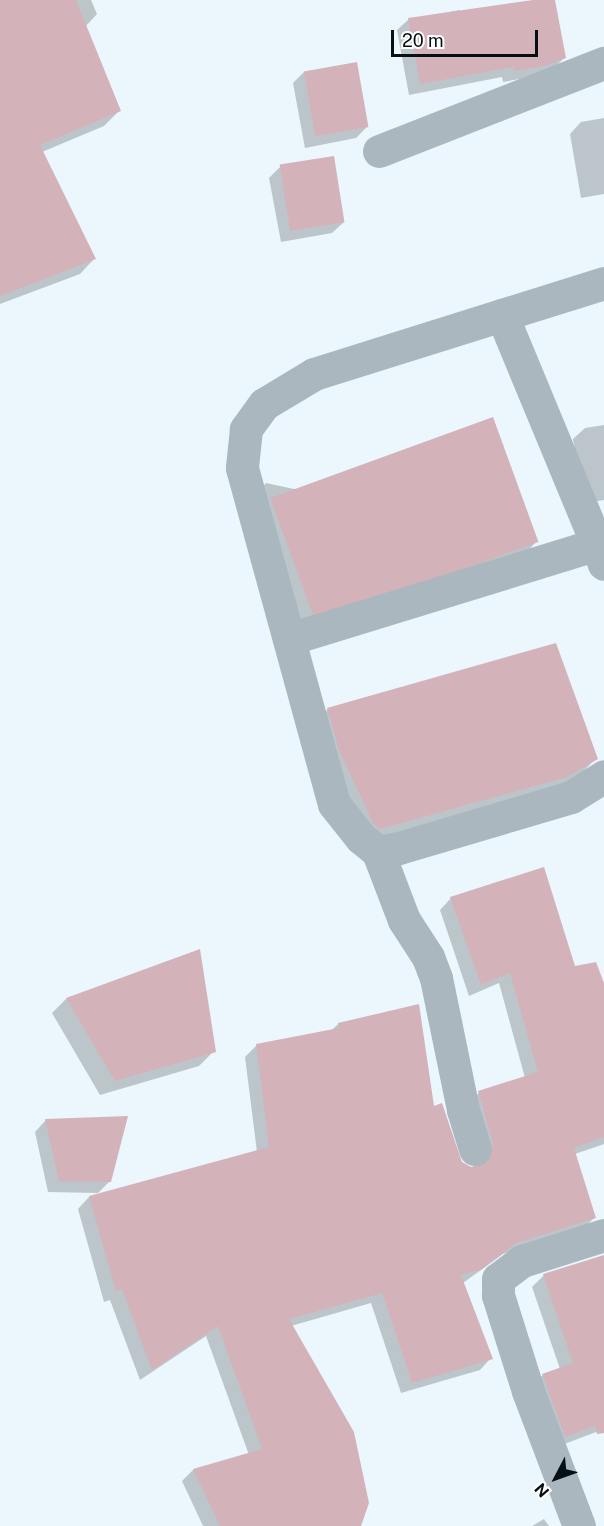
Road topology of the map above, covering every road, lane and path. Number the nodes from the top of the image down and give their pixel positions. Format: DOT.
graph roads {
  1 [pos="604,63"];
  2 [pos="379,151"];
  3 [pos="604,283"];
  4 [pos="502,315"];
  5 [pos="601,554"];
  6 [pos="290,639"];
  7 [pos="604,776"];
  8 [pos="378,852"];
  9 [pos="475,1149"];
  10 [pos="604,1235"];
  11 [pos="579,1526"];
  1 -- 2 [label="street"];
  3 -- 4 [label="street"];
  4 -- 5 [label="street"];
  4 -- 6 [label="street"];
  5 -- 6 [label="street"];
  6 -- 8 [label="street"];
  7 -- 8 [label="street"];
  8 -- 9 [label="street"];
  10 -- 11 [label="street"];
}
